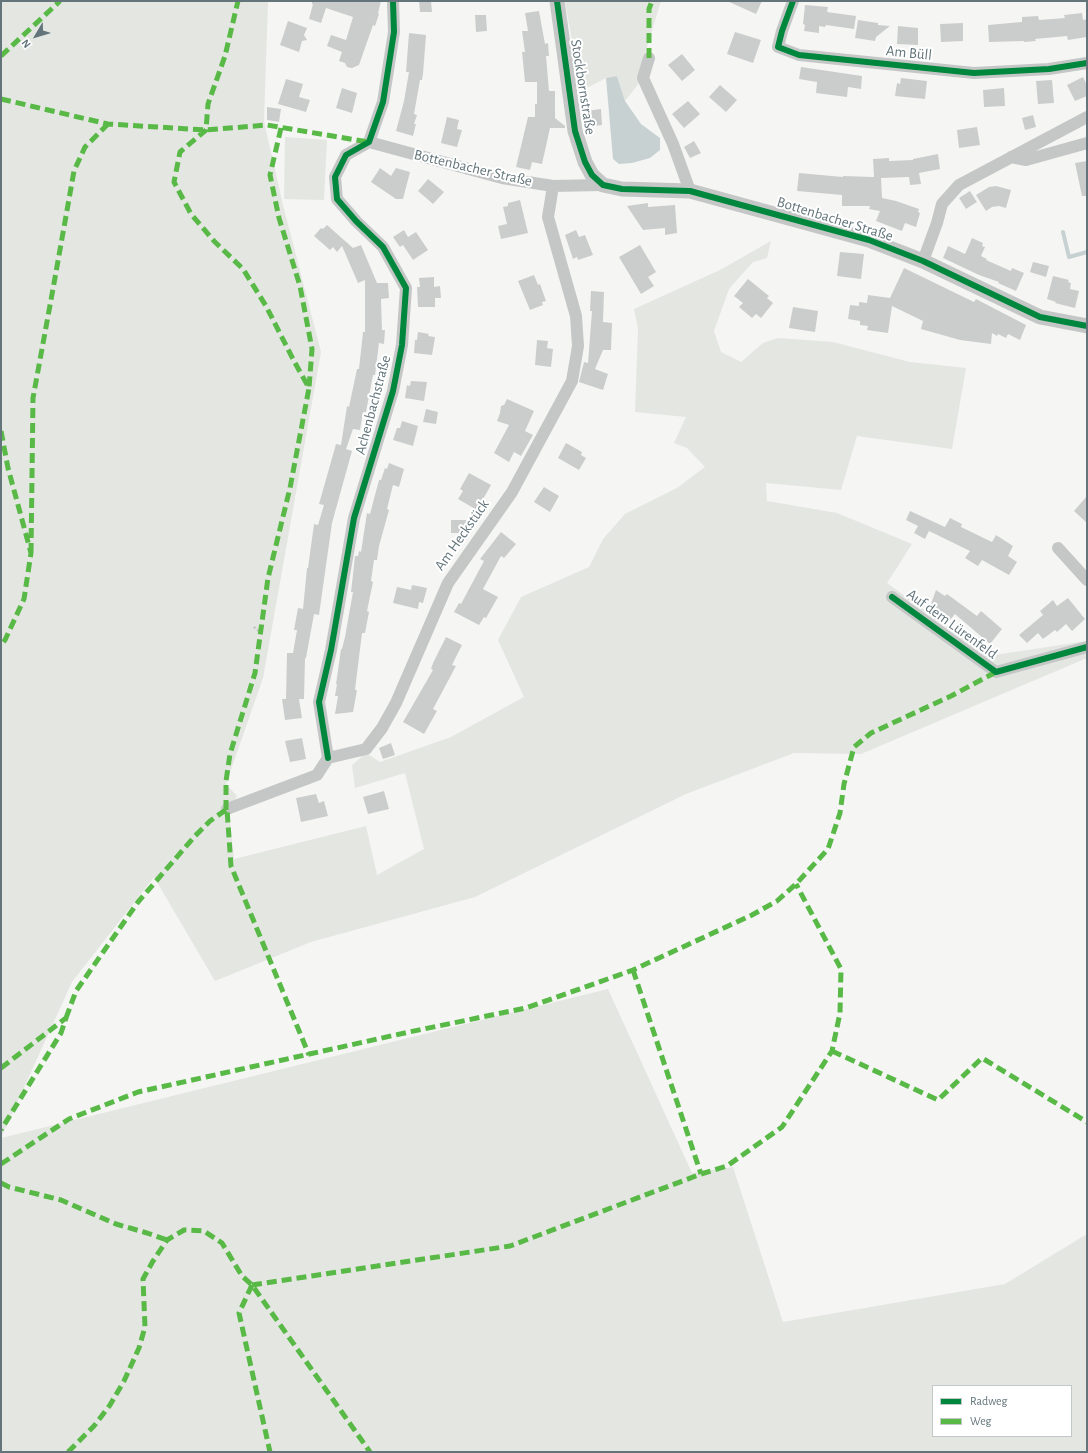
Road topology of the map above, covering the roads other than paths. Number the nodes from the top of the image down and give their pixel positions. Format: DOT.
graph roads {
  1 [pos="393,1"];
  2 [pos="558,1"];
  3 [pos="793,1"];
  4 [pos="649,58"];
  5 [pos="1087,63"];
  6 [pos="1087,118"];
  7 [pos="369,142"];
  8 [pos="1087,143"];
  9 [pos="1011,157"];
  10 [pos="603,185"];
  11 [pos="552,186"];
  12 [pos="690,191"];
  13 [pos="923,262"];
  14 [pos="1087,326"];
  15 [pos="1058,548"];
  16 [pos="1087,580"];
  17 [pos="892,597"];
  18 [pos="1087,648"];
  19 [pos="328,758"];
  20 [pos="227,809"];
  1 -- 7 [label="street"];
  2 -- 10 [label="street, Stockbornstraße"];
  3 -- 5 [label="street, Am Büll"];
  4 -- 12 [label="street"];
  6 -- 9 [label="street"];
  7 -- 11 [label="street, Bottenbacher Straße"];
  7 -- 19 [label="street, Achenbachstraße"];
  8 -- 9 [label="street"];
  9 -- 13 [label="street"];
  10 -- 11 [label="street, Bottenbacher Straße"];
  10 -- 12 [label="street, Bottenbacher Straße"];
  11 -- 19 [label="street, Am Heckstück"];
  12 -- 13 [label="street, Bottenbacher Straße"];
  13 -- 14 [label="street, Bottenbacher Straße"];
  15 -- 16 [label="street"];
  17 -- 18 [label="street, Auf dem Lürenfeld"];
  19 -- 20 [label="street"];
}
